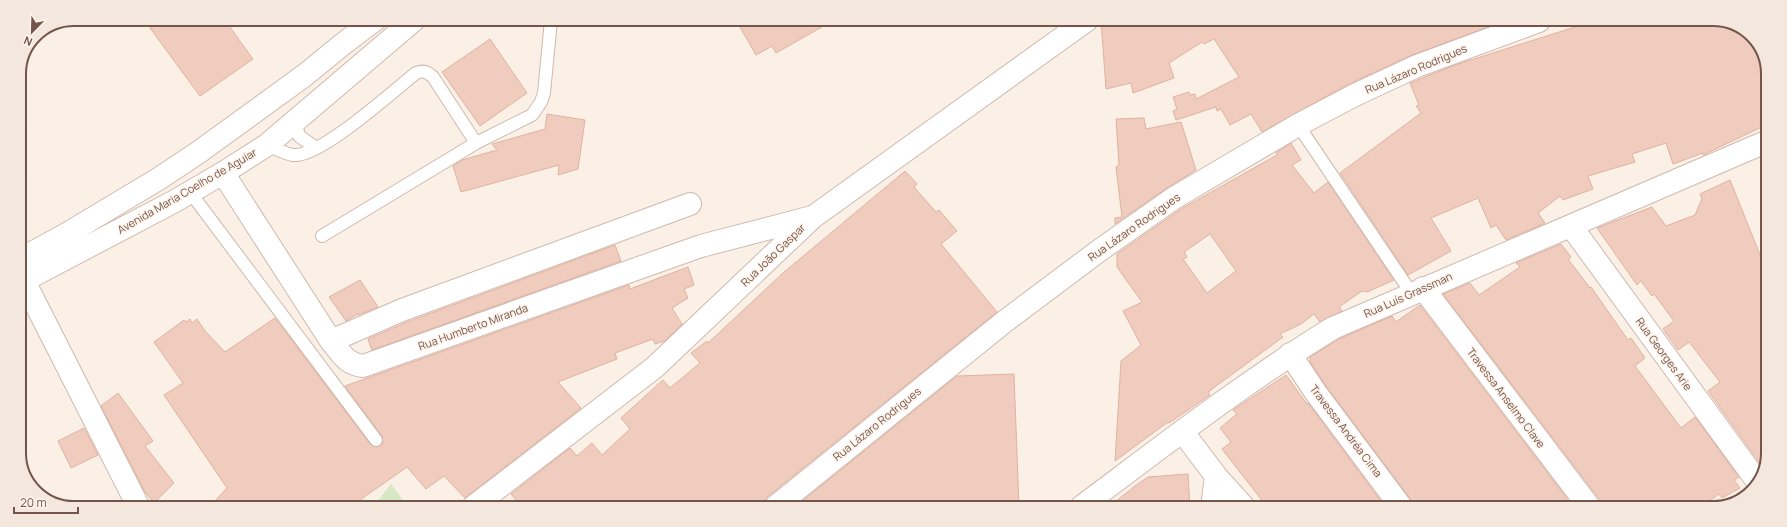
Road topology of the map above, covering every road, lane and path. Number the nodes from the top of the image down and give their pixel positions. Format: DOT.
graph roads {
  1 [pos="367,26"];
  2 [pos="407,26"];
  3 [pos="550,26"];
  4 [pos="1079,26"];
  5 [pos="1525,26"];
  6 [pos="343,44"];
  7 [pos="295,121"];
  8 [pos="1298,125"];
  9 [pos="476,143"];
  10 [pos="1761,144"];
  11 [pos="316,148"];
  12 [pos="259,150"];
  13 [pos="223,173"];
  14 [pos="190,192"];
  15 [pos="690,204"];
  16 [pos="813,216"];
  17 [pos="1571,226"];
  18 [pos="322,236"];
  19 [pos="26,256"];
  20 [pos="26,280"];
  21 [pos="26,290"];
  22 [pos="1418,291"];
  23 [pos="331,341"];
  24 [pos="1290,354"];
  25 [pos="1182,431"];
  26 [pos="376,440"];
  27 [pos="1216,476"];
  28 [pos="1754,478"];
  29 [pos="135,501"];
  30 [pos="481,501"];
  31 [pos="782,501"];
  32 [pos="1089,501"];
  33 [pos="1213,501"];
  34 [pos="1238,501"];
  35 [pos="1397,501"];
  36 [pos="1584,501"];
  1 -- 6 [label="street"];
  2 -- 7 [label="street, Avenida Maria Coelho de Aguiar"];
  3 -- 9 [label="lane"];
  4 -- 16 [label="street, Rua João Gaspar"];
  5 -- 8 [label="street, Rua Lázaro Rodrigues"];
  6 -- 12 [label="street"];
  6 -- 19 [label="street"];
  7 -- 11 [label="lane"];
  7 -- 12 [label="street, Avenida Maria Coelho de Aguiar"];
  8 -- 22 [label="lane"];
  8 -- 31 [label="street, Rua Lázaro Rodrigues"];
  9 -- 11 [label="lane"];
  9 -- 18 [label="lane"];
  10 -- 17 [label="street, Rua Luís Grassman"];
  11 -- 12 [label="lane"];
  12 -- 13 [label="street, Avenida Maria Coelho de Aguiar"];
  13 -- 14 [label="street, Avenida Maria Coelho de Aguiar"];
  13 -- 23 [label="street, Rua Humberto Miranda"];
  14 -- 20 [label="street, Avenida Maria Coelho de Aguiar"];
  14 -- 26 [label="lane"];
  15 -- 23 [label="street"];
  16 -- 23 [label="street, Rua Humberto Miranda"];
  16 -- 30 [label="street, Rua João Gaspar"];
  17 -- 22 [label="street, Rua Luís Grassman"];
  17 -- 28 [label="street, Rua Georges Arie"];
  21 -- 29 [label="street"];
  22 -- 24 [label="street, Rua Luís Grassman"];
  22 -- 36 [label="street, Travessa Anselmo Clave"];
  24 -- 25 [label="street, Rua Luís Grassman"];
  24 -- 35 [label="street, Travessa Andréa Cima"];
  25 -- 27 [label="street"];
  25 -- 32 [label="street, Rua Luís Grassman"];
  27 -- 33 [label="street"];
  27 -- 34 [label="street"];
}
